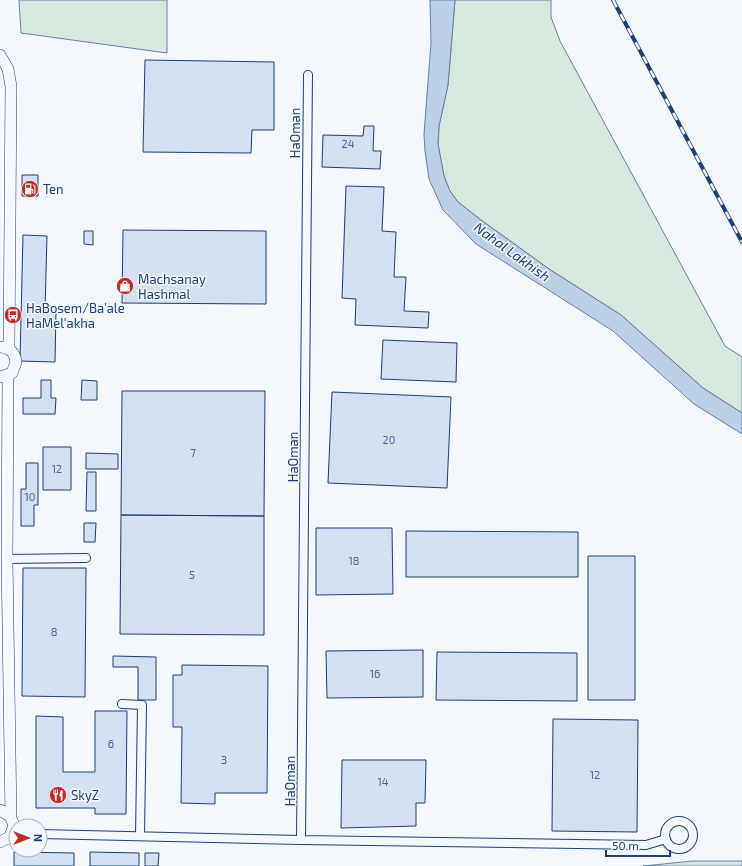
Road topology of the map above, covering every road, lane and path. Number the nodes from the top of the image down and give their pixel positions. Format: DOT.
graph roads {
  1 [pos="1,56"];
  2 [pos="308,75"];
  3 [pos="4,348"];
  4 [pos="4,377"];
  5 [pos="8,558"];
  6 [pos="86,558"];
  7 [pos="122,704"];
  8 [pos="0,810"];
  9 [pos="11,818"];
  10 [pos="48,834"];
  11 [pos="140,836"];
  12 [pos="666,838"];
  13 [pos="302,840"];
  1 -- 3 [label="street"];
  2 -- 13 [label="street, HaOman"];
  3 -- 4 [label="street"];
  4 -- 5 [label="street"];
  5 -- 6 [label="street"];
  5 -- 9 [label="street"];
  7 -- 11 [label="street"];
  8 -- 9 [label="street"];
  10 -- 11 [label="street"];
  11 -- 13 [label="street"];
  12 -- 13 [label="street"];
}
